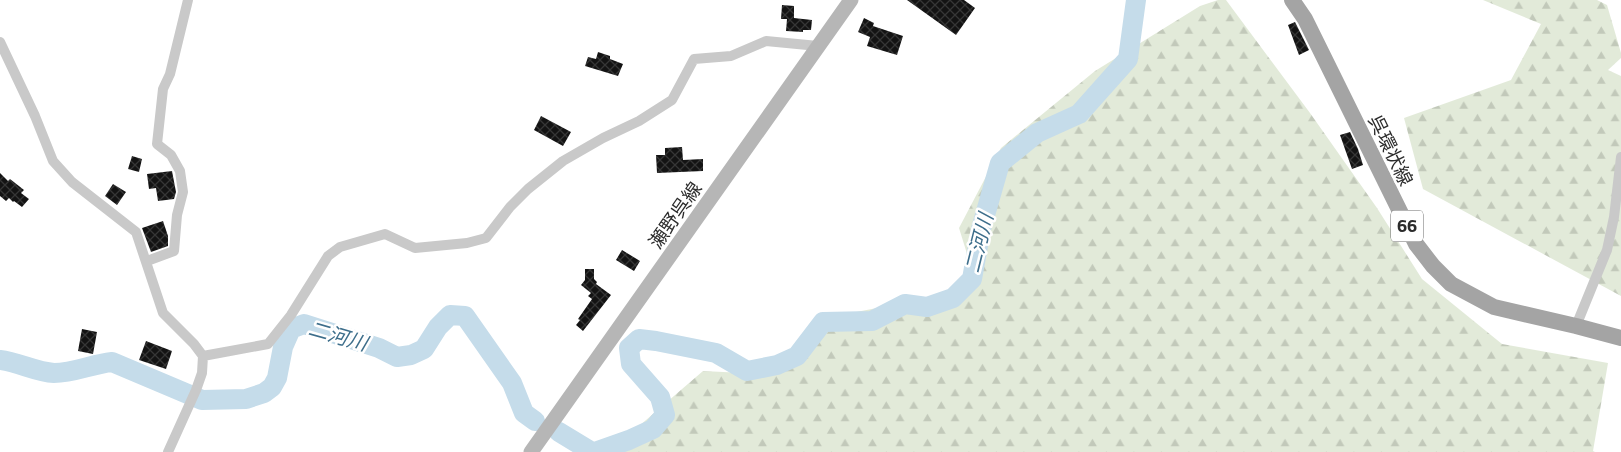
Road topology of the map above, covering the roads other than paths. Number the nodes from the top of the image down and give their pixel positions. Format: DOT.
graph roads {
  1 [pos="188,0"];
  2 [pos="851,0"];
  3 [pos="1292,0"];
  4 [pos="0,42"];
  5 [pos="818,46"];
  6 [pos="1621,157"];
  7 [pos="147,261"];
  8 [pos="1576,326"];
  9 [pos="1621,338"];
  10 [pos="203,356"];
  11 [pos="168,452"];
  12 [pos="531,452"];
  1 -- 7 [label="street"];
  2 -- 5 [label="main road, 瀬野呉線"];
  3 -- 8 [label="main road, 呉環状線 / 66"];
  4 -- 7 [label="street"];
  5 -- 10 [label="street"];
  5 -- 12 [label="main road, 瀬野呉線"];
  6 -- 8 [label="street"];
  7 -- 10 [label="street"];
  8 -- 9 [label="main road, 呉環状線 / 66"];
  10 -- 11 [label="street"];
}
